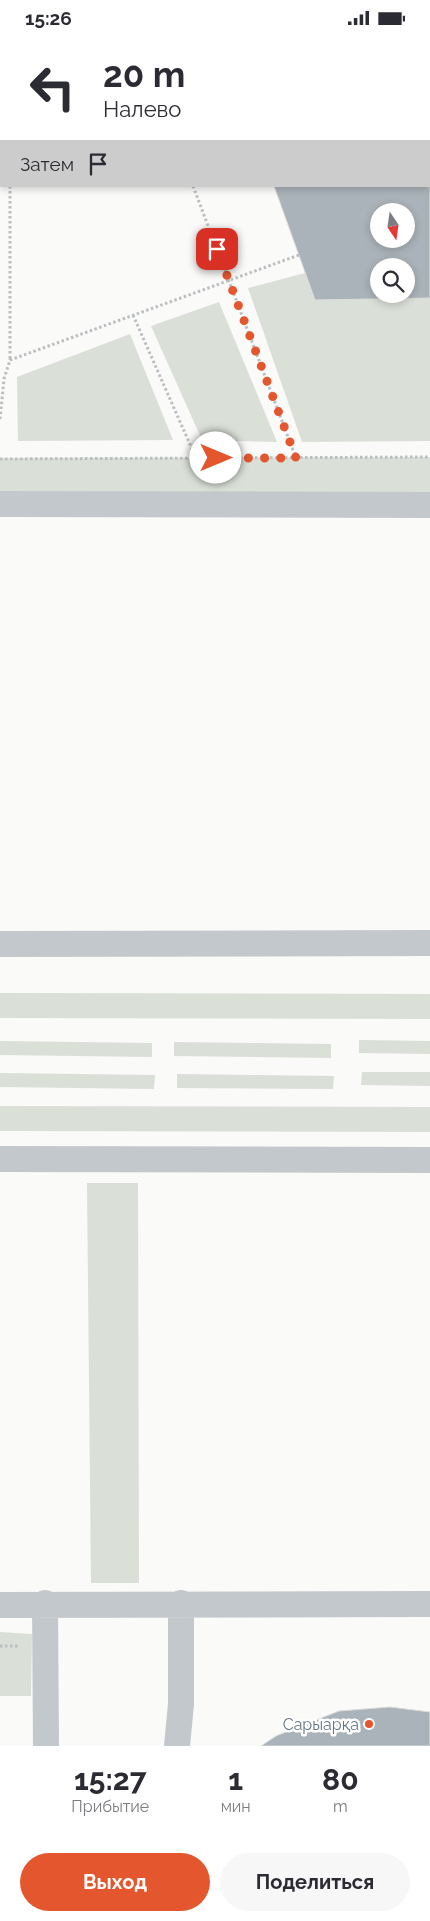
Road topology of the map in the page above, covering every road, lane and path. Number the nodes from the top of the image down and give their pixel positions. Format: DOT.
graph roads {
  1 [pos="10,187"];
  2 [pos="193,187"];
  3 [pos="299,255"];
  4 [pos="229,281"];
  5 [pos="133,315"];
  6 [pos="10,360"];
  7 [pos="0,419"];
  8 [pos="430,457"];
  9 [pos="196,458"];
  10 [pos="296,458"];
  11 [pos="0,459"];
  12 [pos="0,504"];
  13 [pos="430,505"];
  14 [pos="430,943"];
  15 [pos="0,944"];
  16 [pos="0,1159"];
  17 [pos="430,1159"];
  18 [pos="45,1603"];
  19 [pos="181,1603"];
  20 [pos="430,1604"];
  21 [pos="0,1605"];
  22 [pos="46,1746"];
  23 [pos="177,1746"];
  1 -- 6 [label="path"];
  2 -- 4 [label="path"];
  3 -- 4 [label="path"];
  4 -- 5 [label="path"];
  4 -- 10 [label="path"];
  5 -- 6 [label="path"];
  5 -- 9 [label="path"];
  6 -- 7 [label="path"];
  8 -- 10 [label="path"];
  9 -- 10 [label="path"];
  9 -- 11 [label="path"];
  12 -- 13 [label="lane"];
  14 -- 15 [label="lane"];
  16 -- 17 [label="lane"];
  18 -- 19 [label="lane"];
  18 -- 21 [label="lane"];
  18 -- 22 [label="lane"];
  19 -- 20 [label="lane"];
  19 -- 23 [label="lane"];
}
